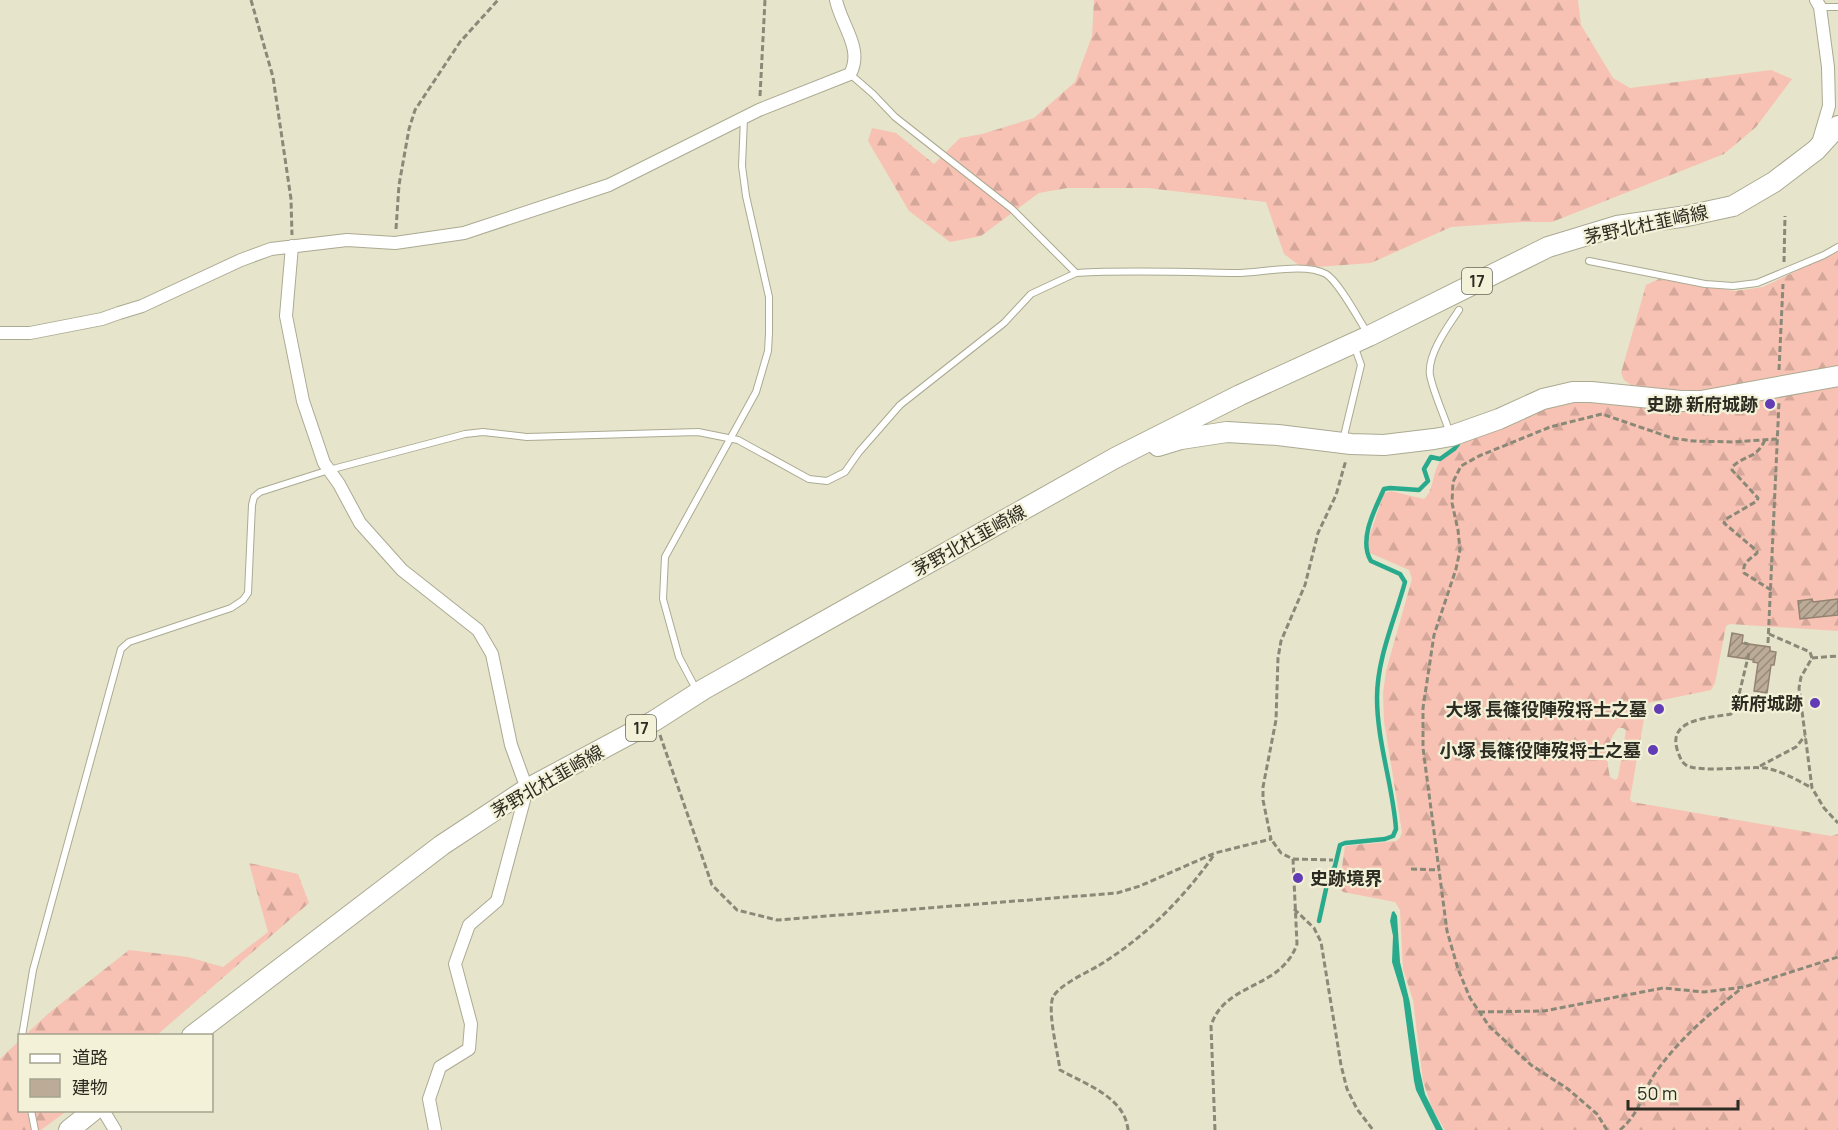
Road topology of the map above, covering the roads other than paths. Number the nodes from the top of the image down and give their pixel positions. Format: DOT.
graph roads {
  1 [pos="836,0"];
  2 [pos="1818,4"];
  3 [pos="1838,7"];
  4 [pos="850,74"];
  5 [pos="744,117"];
  6 [pos="1838,126"];
  7 [pos="1816,150"];
  8 [pos="292,246"];
  9 [pos="1838,247"];
  10 [pos="1589,261"];
  11 [pos="1076,273"];
  12 [pos="1459,310"];
  13 [pos="4,333"];
  14 [pos="1361,339"];
  15 [pos="1838,376"];
  16 [pos="1451,435"];
  17 [pos="730,438"];
  18 [pos="1347,444"];
  19 [pos="1115,458"];
  20 [pos="329,470"];
  21 [pos="698,693"];
  22 [pos="527,789"];
  23 [pos="22,1034"];
  24 [pos="193,1034"];
  25 [pos="31,1112"];
  26 [pos="92,1112"];
  27 [pos="104,1112"];
  28 [pos="35,1130"];
  29 [pos="69,1130"];
  30 [pos="115,1130"];
  31 [pos="435,1130"];
  1 -- 4 [label="street"];
  2 -- 3 [label="lane"];
  2 -- 7 [label="street"];
  4 -- 5 [label="street"];
  4 -- 11 [label="lane"];
  5 -- 8 [label="street"];
  5 -- 17 [label="lane"];
  6 -- 7 [label="main road, 茅野北杜韮崎線 / 17"];
  7 -- 14 [label="main road, 茅野北杜韮崎線 / 17"];
  8 -- 13 [label="street"];
  8 -- 20 [label="street"];
  9 -- 10 [label="lane"];
  11 -- 14 [label="lane"];
  11 -- 17 [label="lane"];
  12 -- 16 [label="lane"];
  14 -- 18 [label="lane"];
  14 -- 19 [label="main road, 茅野北杜韮崎線 / 17"];
  15 -- 16 [label="main road, 茅野北杜韮崎線 / 17"];
  16 -- 18 [label="main road, 茅野北杜韮崎線 / 17"];
  17 -- 20 [label="lane"];
  17 -- 21 [label="lane"];
  18 -- 19 [label="main road, 茅野北杜韮崎線 / 17"];
  19 -- 21 [label="main road, 茅野北杜韮崎線 / 17"];
  20 -- 22 [label="street"];
  20 -- 23 [label="lane"];
  21 -- 22 [label="main road, 茅野北杜韮崎線 / 17"];
  22 -- 24 [label="main road, 茅野北杜韮崎線 / 17"];
  22 -- 31 [label="street"];
  25 -- 28 [label="lane"];
  26 -- 29 [label="main road"];
  27 -- 30 [label="street"];
}
